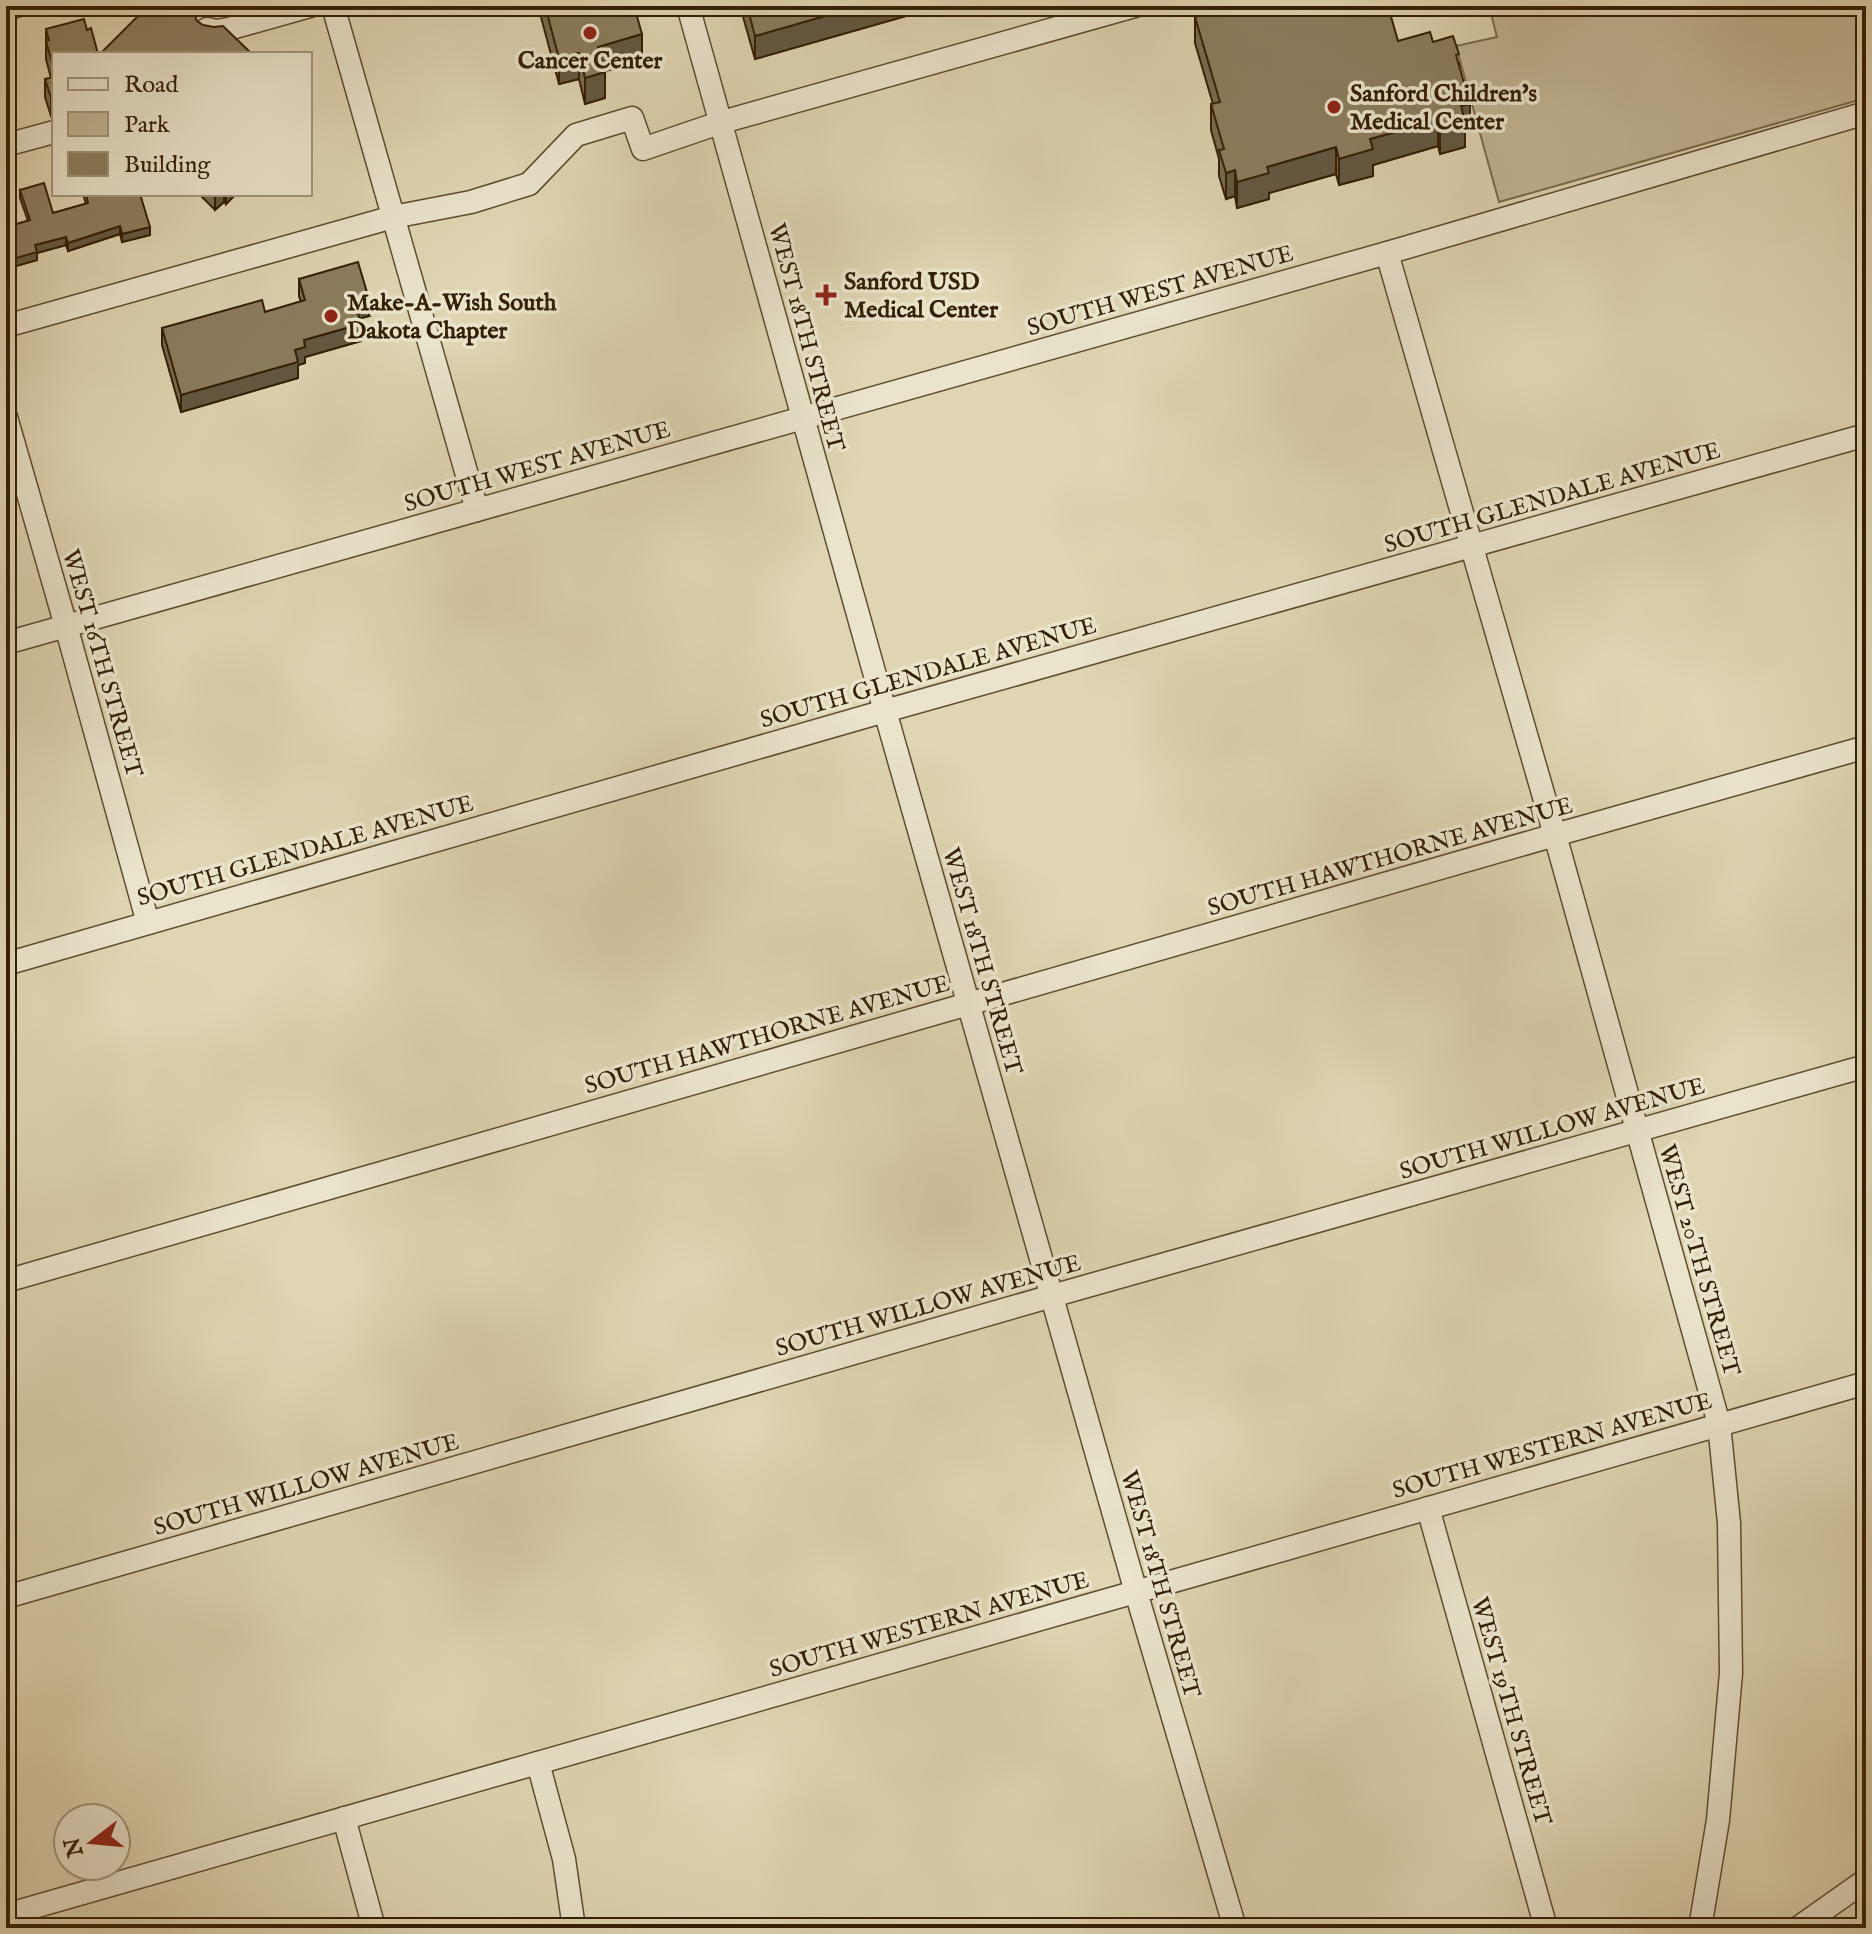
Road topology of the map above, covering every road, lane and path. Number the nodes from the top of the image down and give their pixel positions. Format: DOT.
graph roads {
  1 [pos="16,6"];
  2 [pos="310,6"];
  3 [pos="333,6"];
  4 [pos="688,6"];
  5 [pos="1135,6"];
  6 [pos="6,9"];
  7 [pos="207,29"];
  8 [pos="1866,113"];
  9 [pos="722,122"];
  10 [pos="52,133"];
  11 [pos="6,145"];
  12 [pos="393,217"];
  13 [pos="1387,253"];
  14 [pos="6,326"];
  15 [pos="6,417"];
  16 [pos="802,418"];
  17 [pos="1866,435"];
  18 [pos="477,510"];
  19 [pos="1471,547"];
  20 [pos="66,626"];
  21 [pos="6,643"];
  22 [pos="885,711"];
  23 [pos="1866,747"];
  24 [pos="1555,835"];
  25 [pos="148,923"];
  26 [pos="6,964"];
  27 [pos="968,1004"];
  28 [pos="1866,1066"];
  29 [pos="1637,1131"];
  30 [pos="6,1281"];
  31 [pos="1052,1296"];
  32 [pos="1866,1383"];
  33 [pos="1719,1424"];
  34 [pos="1428,1508"];
  35 [pos="1136,1592"];
  36 [pos="6,1597"];
  37 [pos="538,1763"];
  38 [pos="344,1818"];
  39 [pos="1866,1880"];
  40 [pos="6,1915"];
  41 [pos="374,1928"];
  42 [pos="574,1928"];
  43 [pos="1235,1928"];
  44 [pos="1546,1928"];
  45 [pos="1700,1928"];
  46 [pos="1798,1928"];
  1 -- 6 [label="street"];
  2 -- 7 [label="street"];
  3 -- 12 [label="street"];
  4 -- 9 [label="street, WEST 18TH STREET"];
  5 -- 9 [label="street"];
  8 -- 13 [label="street, SOUTH WEST AVENUE"];
  9 -- 12 [label="street"];
  9 -- 16 [label="street, WEST 18TH STREET"];
  10 -- 11 [label="street"];
  12 -- 14 [label="street"];
  12 -- 18 [label="street"];
  13 -- 16 [label="street, SOUTH WEST AVENUE"];
  13 -- 19 [label="street, WEST 20TH STREET"];
  15 -- 20 [label="street, WEST 16TH STREET"];
  16 -- 18 [label="street, SOUTH WEST AVENUE"];
  16 -- 22 [label="street, WEST 18TH STREET"];
  17 -- 19 [label="street, SOUTH GLENDALE AVENUE"];
  18 -- 20 [label="street, SOUTH WEST AVENUE"];
  19 -- 22 [label="street, SOUTH GLENDALE AVENUE"];
  19 -- 24 [label="street, WEST 20TH STREET"];
  20 -- 21 [label="street, SOUTH WEST AVENUE"];
  20 -- 25 [label="street, WEST 16TH STREET"];
  22 -- 25 [label="street, SOUTH GLENDALE AVENUE"];
  22 -- 27 [label="street, WEST 18TH STREET"];
  23 -- 24 [label="street, SOUTH HAWTHORNE AVENUE"];
  24 -- 27 [label="street, SOUTH HAWTHORNE AVENUE"];
  24 -- 29 [label="street, WEST 20TH STREET"];
  25 -- 26 [label="street, SOUTH GLENDALE AVENUE"];
  27 -- 30 [label="street, SOUTH HAWTHORNE AVENUE"];
  27 -- 31 [label="street, WEST 18TH STREET"];
  28 -- 29 [label="street, SOUTH WILLOW AVENUE"];
  29 -- 31 [label="street, SOUTH WILLOW AVENUE"];
  29 -- 33 [label="street, WEST 20TH STREET"];
  31 -- 35 [label="street, WEST 18TH STREET"];
  31 -- 36 [label="street, SOUTH WILLOW AVENUE"];
  32 -- 33 [label="street, SOUTH WESTERN AVENUE"];
  33 -- 34 [label="street, SOUTH WESTERN AVENUE"];
  33 -- 45 [label="street, WEST 20TH STREET"];
  34 -- 35 [label="street, SOUTH WESTERN AVENUE"];
  34 -- 44 [label="street, WEST 19TH STREET"];
  35 -- 37 [label="street, SOUTH WESTERN AVENUE"];
  35 -- 43 [label="street, WEST 18TH STREET"];
  37 -- 38 [label="street, SOUTH WESTERN AVENUE"];
  37 -- 42 [label="street"];
  38 -- 40 [label="street, SOUTH WESTERN AVENUE"];
  38 -- 41 [label="street"];
  39 -- 46 [label="street"];
}
